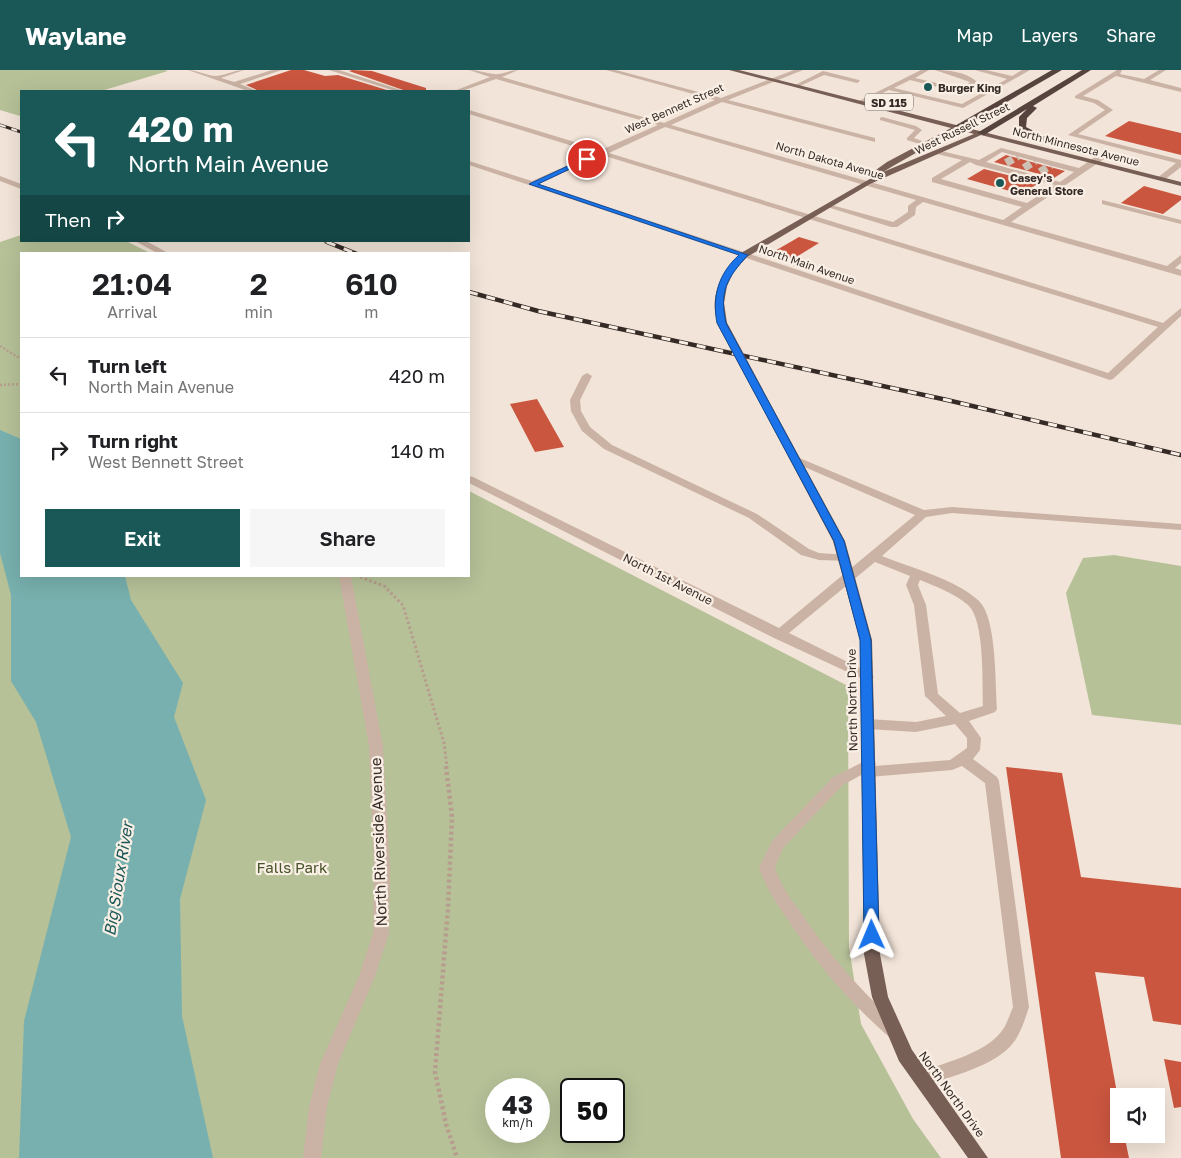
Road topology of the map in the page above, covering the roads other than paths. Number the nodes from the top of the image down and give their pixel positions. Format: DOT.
graph roads {
  1 [pos="191,70"];
  2 [pos="240,70"];
  3 [pos="280,70"];
  4 [pos="332,70"];
  5 [pos="472,70"];
  6 [pos="515,70"];
  7 [pos="609,70"];
  8 [pos="737,70"];
  9 [pos="760,70"];
  10 [pos="800,70"];
  11 [pos="926,70"];
  12 [pos="978,70"];
  13 [pos="1027,70"];
  14 [pos="1058,70"];
  15 [pos="1087,70"];
  16 [pos="1121,70"];
  17 [pos="1163,70"];
  18 [pos="941,71"];
  19 [pos="1114,74"];
  20 [pos="786,76"];
  21 [pos="497,77"];
  22 [pos="215,78"];
  23 [pos="909,78"];
  24 [pos="1013,78"];
  25 [pos="771,80"];
  26 [pos="1144,81"];
  27 [pos="806,82"];
  28 [pos="857,82"];
  29 [pos="1181,83"];
  30 [pos="234,84"];
  31 [pos="796,86"];
  32 [pos="888,88"];
  33 [pos="1178,89"];
  34 [pos="251,90"];
  35 [pos="398,90"];
  36 [pos="460,90"];
  37 [pos="1047,95"];
  38 [pos="870,98"];
  39 [pos="721,100"];
  40 [pos="860,102"];
  41 [pos="470,112"];
  42 [pos="882,119"];
  43 [pos="966,122"];
  44 [pos="664,125"];
  45 [pos="957,127"];
  46 [pos="991,129"];
  47 [pos="981,133"];
  48 [pos="872,140"];
  49 [pos="926,144"];
  50 [pos="940,152"];
  51 [pos="602,153"];
  52 [pos="1097,158"];
  53 [pos="968,160"];
  54 [pos="1181,162"];
  55 [pos="470,163"];
  56 [pos="980,163"];
  57 [pos="1024,168"];
  58 [pos="1080,171"];
  59 [pos="1016,173"];
  60 [pos="1168,173"];
  61 [pos="1181,176"];
  62 [pos="0,178"];
  63 [pos="1160,179"];
  64 [pos="867,182"];
  65 [pos="532,184"];
  66 [pos="1060,184"];
  67 [pos="1181,184"];
  68 [pos="20,187"];
  69 [pos="923,198"];
  70 [pos="1105,202"];
  71 [pos="828,206"];
  72 [pos="1028,206"];
  73 [pos="807,217"];
  74 [pos="1180,221"];
  75 [pos="1005,222"];
  76 [pos="141,242"];
  77 [pos="162,252"];
  78 [pos="744,255"];
  79 [pos="1181,258"];
  80 [pos="1169,269"];
  81 [pos="1181,273"];
  82 [pos="1181,310"];
  83 [pos="1164,326"];
  84 [pos="587,376"];
  85 [pos="797,460"];
  86 [pos="470,480"];
  87 [pos="923,514"];
  88 [pos="1181,527"];
  89 [pos="844,558"];
  90 [pos="875,558"];
  91 [pos="918,574"];
  92 [pos="849,576"];
  93 [pos="345,577"];
  94 [pos="779,634"];
  95 [pos="867,677"];
  96 [pos="958,719"];
  97 [pos="868,724"];
  98 [pos="964,760"];
  99 [pos="869,768"];
  100 [pos="894,1032"];
  101 [pos="922,1079"];
  102 [pos="312,1158"];
  103 [pos="979,1158"];
  1 -- 22 [label="street"];
  2 -- 22 [label="street"];
  3 -- 30 [label="street"];
  4 -- 35 [label="street"];
  5 -- 21 [label="street, North Dakota Avenue"];
  6 -- 21 [label="street"];
  7 -- 39 [label="street"];
  8 -- 25 [label="main road, North Minnesota Avenue / SD 115"];
  9 -- 20 [label="main road, North Minnesota Avenue / SD 115"];
  10 -- 20 [label="street, West Bennett Street"];
  11 -- 23 [label="street"];
  12 -- 24 [label="street"];
  13 -- 24 [label="street, West Russell Street"];
  14 -- 43 [label="highway, West Russell Street"];
  15 -- 37 [label="highway, West Russell Street"];
  16 -- 19 [label="street"];
  17 -- 26 [label="street"];
  18 -- 23 [label="street"];
  19 -- 26 [label="street"];
  19 -- 54 [label="street"];
  20 -- 25 [label="street, West Bennett Street"];
  20 -- 27 [label="main road, North Minnesota Avenue / SD 115"];
  21 -- 36 [label="street"];
  21 -- 44 [label="street, North Dakota Avenue"];
  22 -- 30 [label="street"];
  23 -- 32 [label="street"];
  24 -- 32 [label="street, West Russell Street"];
  25 -- 31 [label="main road, North Minnesota Avenue / SD 115"];
  25 -- 39 [label="street, West Bennett Street"];
  26 -- 33 [label="street"];
  27 -- 28 [label="street"];
  27 -- 31 [label="street"];
  27 -- 38 [label="main road, North Minnesota Avenue / SD 115"];
  29 -- 33 [label="street"];
  30 -- 34 [label="street"];
  31 -- 40 [label="main road, North Minnesota Avenue / SD 115"];
  32 -- 38 [label="street"];
  37 -- 46 [label="highway, West Russell Street"];
  37 -- 52 [label="highway"];
  38 -- 40 [label="street"];
  38 -- 43 [label="main road, North Minnesota Avenue / SD 115"];
  39 -- 44 [label="street, West Bennett Street"];
  39 -- 48 [label="street"];
  40 -- 45 [label="main road, North Minnesota Avenue / SD 115"];
  41 -- 51 [label="street"];
  42 -- 49 [label="street"];
  43 -- 45 [label="highway, West Russell Street"];
  43 -- 46 [label="main road, North Minnesota Avenue / SD 115"];
  44 -- 51 [label="street, West Bennett Street"];
  44 -- 64 [label="street, North Dakota Avenue"];
  45 -- 47 [label="main road, North Minnesota Avenue / SD 115"];
  45 -- 49 [label="main road, West Russell Street"];
  46 -- 47 [label="highway, West Russell Street"];
  46 -- 52 [label="main road, North Minnesota Avenue / SD 115"];
  47 -- 50 [label="main road, West Russell Street"];
  47 -- 52 [label="main road, North Minnesota Avenue / SD 115"];
  49 -- 64 [label="main road, West Russell Street"];
  50 -- 53 [label="street"];
  50 -- 64 [label="main road, West Russell Street"];
  51 -- 65 [label="street, West Bennett Street"];
  51 -- 73 [label="street"];
  52 -- 58 [label="street"];
  52 -- 60 [label="main road, North Minnesota Avenue / SD 115"];
  52 -- 63 [label="main road, North Minnesota Avenue / SD 115"];
  53 -- 56 [label="street"];
  53 -- 72 [label="street"];
  54 -- 60 [label="street"];
  55 -- 65 [label="street, North Main Avenue"];
  56 -- 58 [label="street"];
  56 -- 59 [label="street"];
  57 -- 59 [label="street"];
  58 -- 66 [label="street"];
  59 -- 66 [label="street"];
  60 -- 61 [label="main road, North Minnesota Avenue / SD 115"];
  60 -- 63 [label="street"];
  62 -- 68 [label="street"];
  63 -- 67 [label="main road, North Minnesota Avenue / SD 115"];
  64 -- 69 [label="street, North Dakota Avenue"];
  64 -- 71 [label="main road, West Russell Street"];
  65 -- 78 [label="street, North Main Avenue"];
  66 -- 72 [label="street"];
  69 -- 71 [label="street"];
  69 -- 75 [label="street, North Dakota Avenue"];
  70 -- 74 [label="street"];
  71 -- 73 [label="main road, West Russell Street"];
  72 -- 75 [label="street"];
  73 -- 78 [label="main road, West Russell Street"];
  73 -- 83 [label="street"];
  75 -- 80 [label="street, North Dakota Avenue"];
  76 -- 77 [label="street"];
  78 -- 83 [label="street, North Main Avenue"];
  78 -- 85 [label="main road, North North Drive, bridge"];
  79 -- 80 [label="street"];
  80 -- 81 [label="street, North Dakota Avenue"];
  82 -- 83 [label="street"];
  84 -- 89 [label="street"];
  85 -- 87 [label="street"];
  85 -- 89 [label="main road, North North Drive"];
  86 -- 94 [label="street, North 1st Avenue"];
  87 -- 88 [label="street"];
  87 -- 90 [label="street"];
  89 -- 92 [label="main road, North North Drive"];
  90 -- 91 [label="street"];
  90 -- 92 [label="street"];
  91 -- 96 [label="street"];
  91 -- 96 [label="street"];
  92 -- 94 [label="street"];
  92 -- 95 [label="main road, North North Drive"];
  93 -- 102 [label="street, North Riverside Avenue"];
  94 -- 95 [label="street, North 1st Avenue"];
  95 -- 97 [label="main road, North North Drive"];
  96 -- 97 [label="street"];
  96 -- 98 [label="street"];
  97 -- 99 [label="main road, North North Drive"];
  98 -- 99 [label="street"];
  98 -- 101 [label="street"];
  99 -- 100 [label="main road, North North Drive"];
  99 -- 100 [label="street"];
  100 -- 101 [label="main road, North North Drive"];
  101 -- 103 [label="main road, North North Drive"];
}
